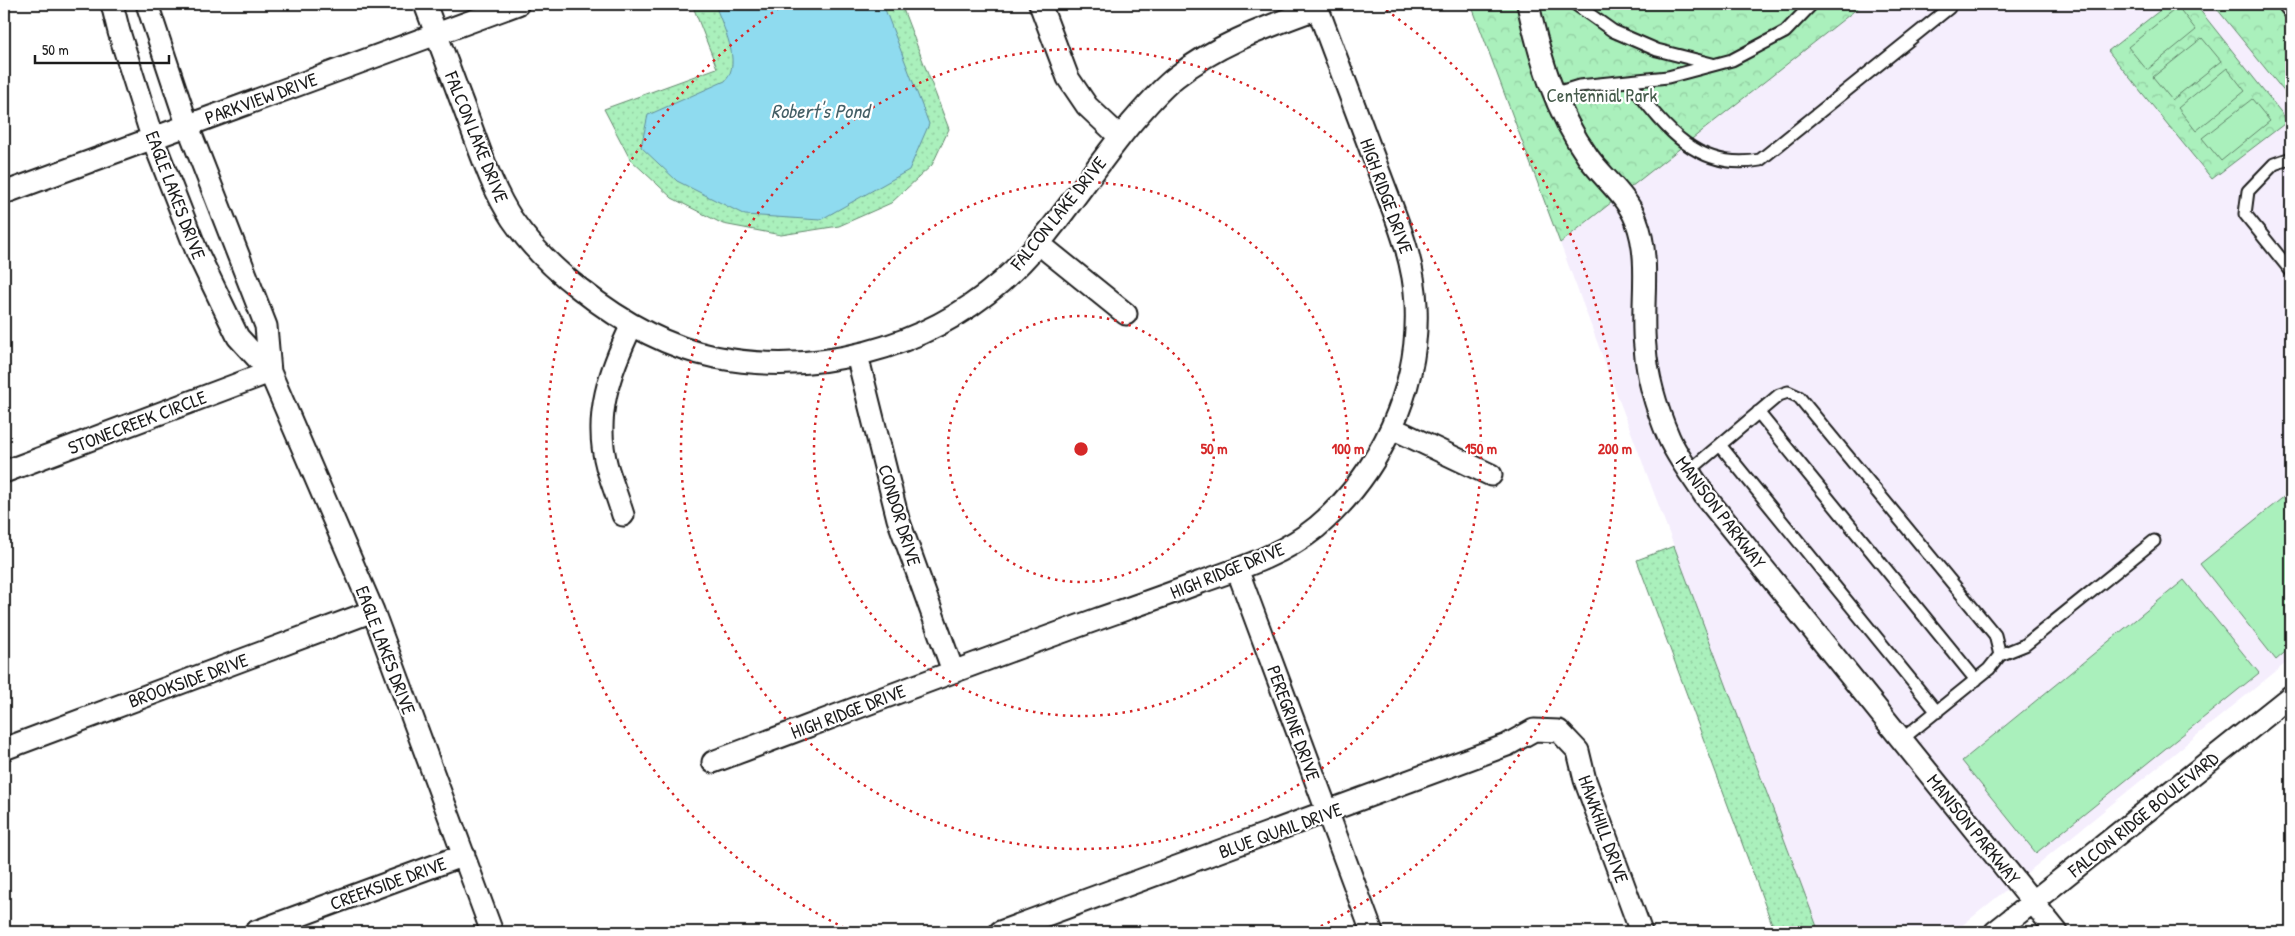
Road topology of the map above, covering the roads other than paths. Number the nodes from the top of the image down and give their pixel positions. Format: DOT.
graph roads {
  1 [pos="112,4"];
  2 [pos="147,4"];
  3 [pos="425,4"];
  4 [pos="518,4"];
  5 [pos="1040,4"];
  6 [pos="1528,4"];
  7 [pos="1575,4"];
  8 [pos="1812,4"];
  9 [pos="1950,4"];
  10 [pos="2283,4"];
  11 [pos="1317,6"];
  12 [pos="2291,14"];
  13 [pos="436,35"];
  14 [pos="1714,64"];
  15 [pos="1629,81"];
  16 [pos="1553,94"];
  17 [pos="187,124"];
  18 [pos="152,137"];
  19 [pos="1120,137"];
  20 [pos="2291,158"];
  21 [pos="4,193"];
  22 [pos="1038,244"];
  23 [pos="2291,271"];
  24 [pos="1126,314"];
  25 [pos="632,325"];
  26 [pos="857,355"];
  27 [pos="270,372"];
  28 [pos="1758,412"];
  29 [pos="1392,428"];
  30 [pos="1720,445"];
  31 [pos="1689,471"];
  32 [pos="4,472"];
  33 [pos="1491,474"];
  34 [pos="624,515"];
  35 [pos="2154,541"];
  36 [pos="1237,569"];
  37 [pos="372,611"];
  38 [pos="2000,655"];
  39 [pos="953,671"];
  40 [pos="1976,680"];
  41 [pos="2291,696"];
  42 [pos="1937,712"];
  43 [pos="1559,731"];
  44 [pos="1901,740"];
  45 [pos="4,748"];
  46 [pos="713,762"];
  47 [pos="1327,813"];
  48 [pos="464,855"];
  49 [pos="2033,902"];
  50 [pos="255,932"];
  51 [pos="492,932"];
  52 [pos="1000,932"];
  53 [pos="1372,932"];
  54 [pos="1641,932"];
  55 [pos="1995,932"];
  56 [pos="2057,932"];
  1 -- 18 [label="street, EAGLE LAKES DRIVE"];
  2 -- 17 [label="street, EAGLE LAKES DRIVE"];
  3 -- 13 [label="street, FALCON LAKE DRIVE"];
  4 -- 13 [label="street, PARKVIEW DRIVE"];
  5 -- 19 [label="street"];
  6 -- 16 [label="street, MANISON PARKWAY"];
  7 -- 14 [label="lane"];
  8 -- 14 [label="lane"];
  9 -- 15 [label="lane"];
  10 -- 12 [label="lane"];
  11 -- 19 [label="street, FALCON LAKE DRIVE"];
  11 -- 29 [label="street, HIGH RIDGE DRIVE"];
  13 -- 17 [label="street, PARKVIEW DRIVE"];
  13 -- 25 [label="street, FALCON LAKE DRIVE"];
  14 -- 15 [label="lane"];
  15 -- 16 [label="lane"];
  16 -- 31 [label="street, MANISON PARKWAY"];
  17 -- 18 [label="street, PARKVIEW DRIVE"];
  17 -- 27 [label="street, EAGLE LAKES DRIVE"];
  18 -- 21 [label="street, PARKVIEW DRIVE"];
  18 -- 27 [label="street, EAGLE LAKES DRIVE"];
  19 -- 22 [label="street, FALCON LAKE DRIVE"];
  20 -- 23 [label="lane"];
  22 -- 24 [label="street"];
  22 -- 26 [label="street, FALCON LAKE DRIVE"];
  25 -- 26 [label="street, FALCON LAKE DRIVE"];
  25 -- 34 [label="street"];
  26 -- 39 [label="street, CONDOR DRIVE"];
  27 -- 32 [label="street, STONECREEK CIRCLE"];
  27 -- 37 [label="street, EAGLE LAKES DRIVE"];
  28 -- 30 [label="lane"];
  28 -- 38 [label="lane"];
  28 -- 40 [label="lane"];
  29 -- 33 [label="street"];
  29 -- 36 [label="street, HIGH RIDGE DRIVE"];
  30 -- 31 [label="lane"];
  30 -- 42 [label="lane"];
  31 -- 44 [label="street, MANISON PARKWAY"];
  35 -- 38 [label="lane"];
  36 -- 39 [label="street, HIGH RIDGE DRIVE"];
  36 -- 47 [label="street, PEREGRINE DRIVE"];
  37 -- 45 [label="street, BROOKSIDE DRIVE"];
  37 -- 48 [label="street, EAGLE LAKES DRIVE"];
  38 -- 40 [label="lane"];
  39 -- 46 [label="street, HIGH RIDGE DRIVE"];
  40 -- 42 [label="lane"];
  41 -- 49 [label="street, FALCON RIDGE BOULEVARD"];
  42 -- 44 [label="lane"];
  43 -- 47 [label="street, BLUE QUAIL DRIVE"];
  43 -- 54 [label="street, HAWKHILL DRIVE"];
  44 -- 49 [label="street, MANISON PARKWAY"];
  47 -- 52 [label="street, BLUE QUAIL DRIVE"];
  47 -- 53 [label="street, PEREGRINE DRIVE"];
  48 -- 50 [label="street, CREEKSIDE DRIVE"];
  48 -- 51 [label="street, EAGLE LAKES DRIVE"];
  49 -- 55 [label="street, FALCON RIDGE BOULEVARD"];
  49 -- 56 [label="street, MANISON PARKWAY"];
}
